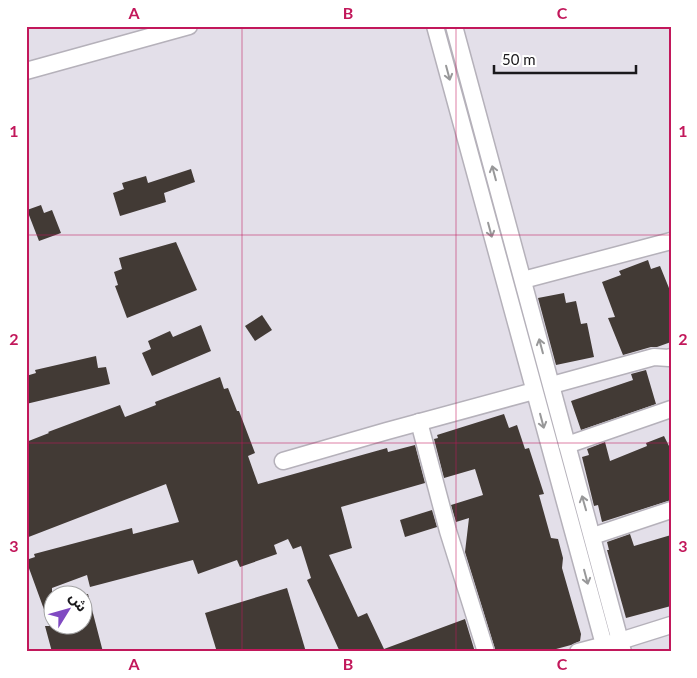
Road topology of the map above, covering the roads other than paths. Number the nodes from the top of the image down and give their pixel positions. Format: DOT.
graph roads {
  1 [pos="189,26"];
  2 [pos="435,26"];
  3 [pos="454,26"];
  4 [pos="26,71"];
  5 [pos="671,241"];
  6 [pos="523,280"];
  7 [pos="670,360"];
  8 [pos="552,386"];
  9 [pos="534,391"];
  10 [pos="671,409"];
  11 [pos="419,422"];
  12 [pos="567,445"];
  13 [pos="283,461"];
  14 [pos="671,510"];
  15 [pos="593,536"];
  16 [pos="671,625"];
  17 [pos="614,647"];
  18 [pos="486,652"];
  19 [pos="578,652"];
  1 -- 4 [label="street"];
  2 -- 9 [label="street, one-way"];
  6 -- 3 [label="street, one-way"];
  5 -- 6 [label="street"];
  8 -- 6 [label="street, one-way"];
  7 -- 8 [label="street"];
  8 -- 12 [label="street"];
  9 -- 11 [label="street"];
  9 -- 17 [label="street, one-way"];
  10 -- 12 [label="street"];
  11 -- 13 [label="street"];
  11 -- 18 [label="street"];
  15 -- 12 [label="street, one-way"];
  14 -- 15 [label="street"];
  15 -- 17 [label="street"];
  16 -- 17 [label="street"];
  17 -- 19 [label="street"];
}
